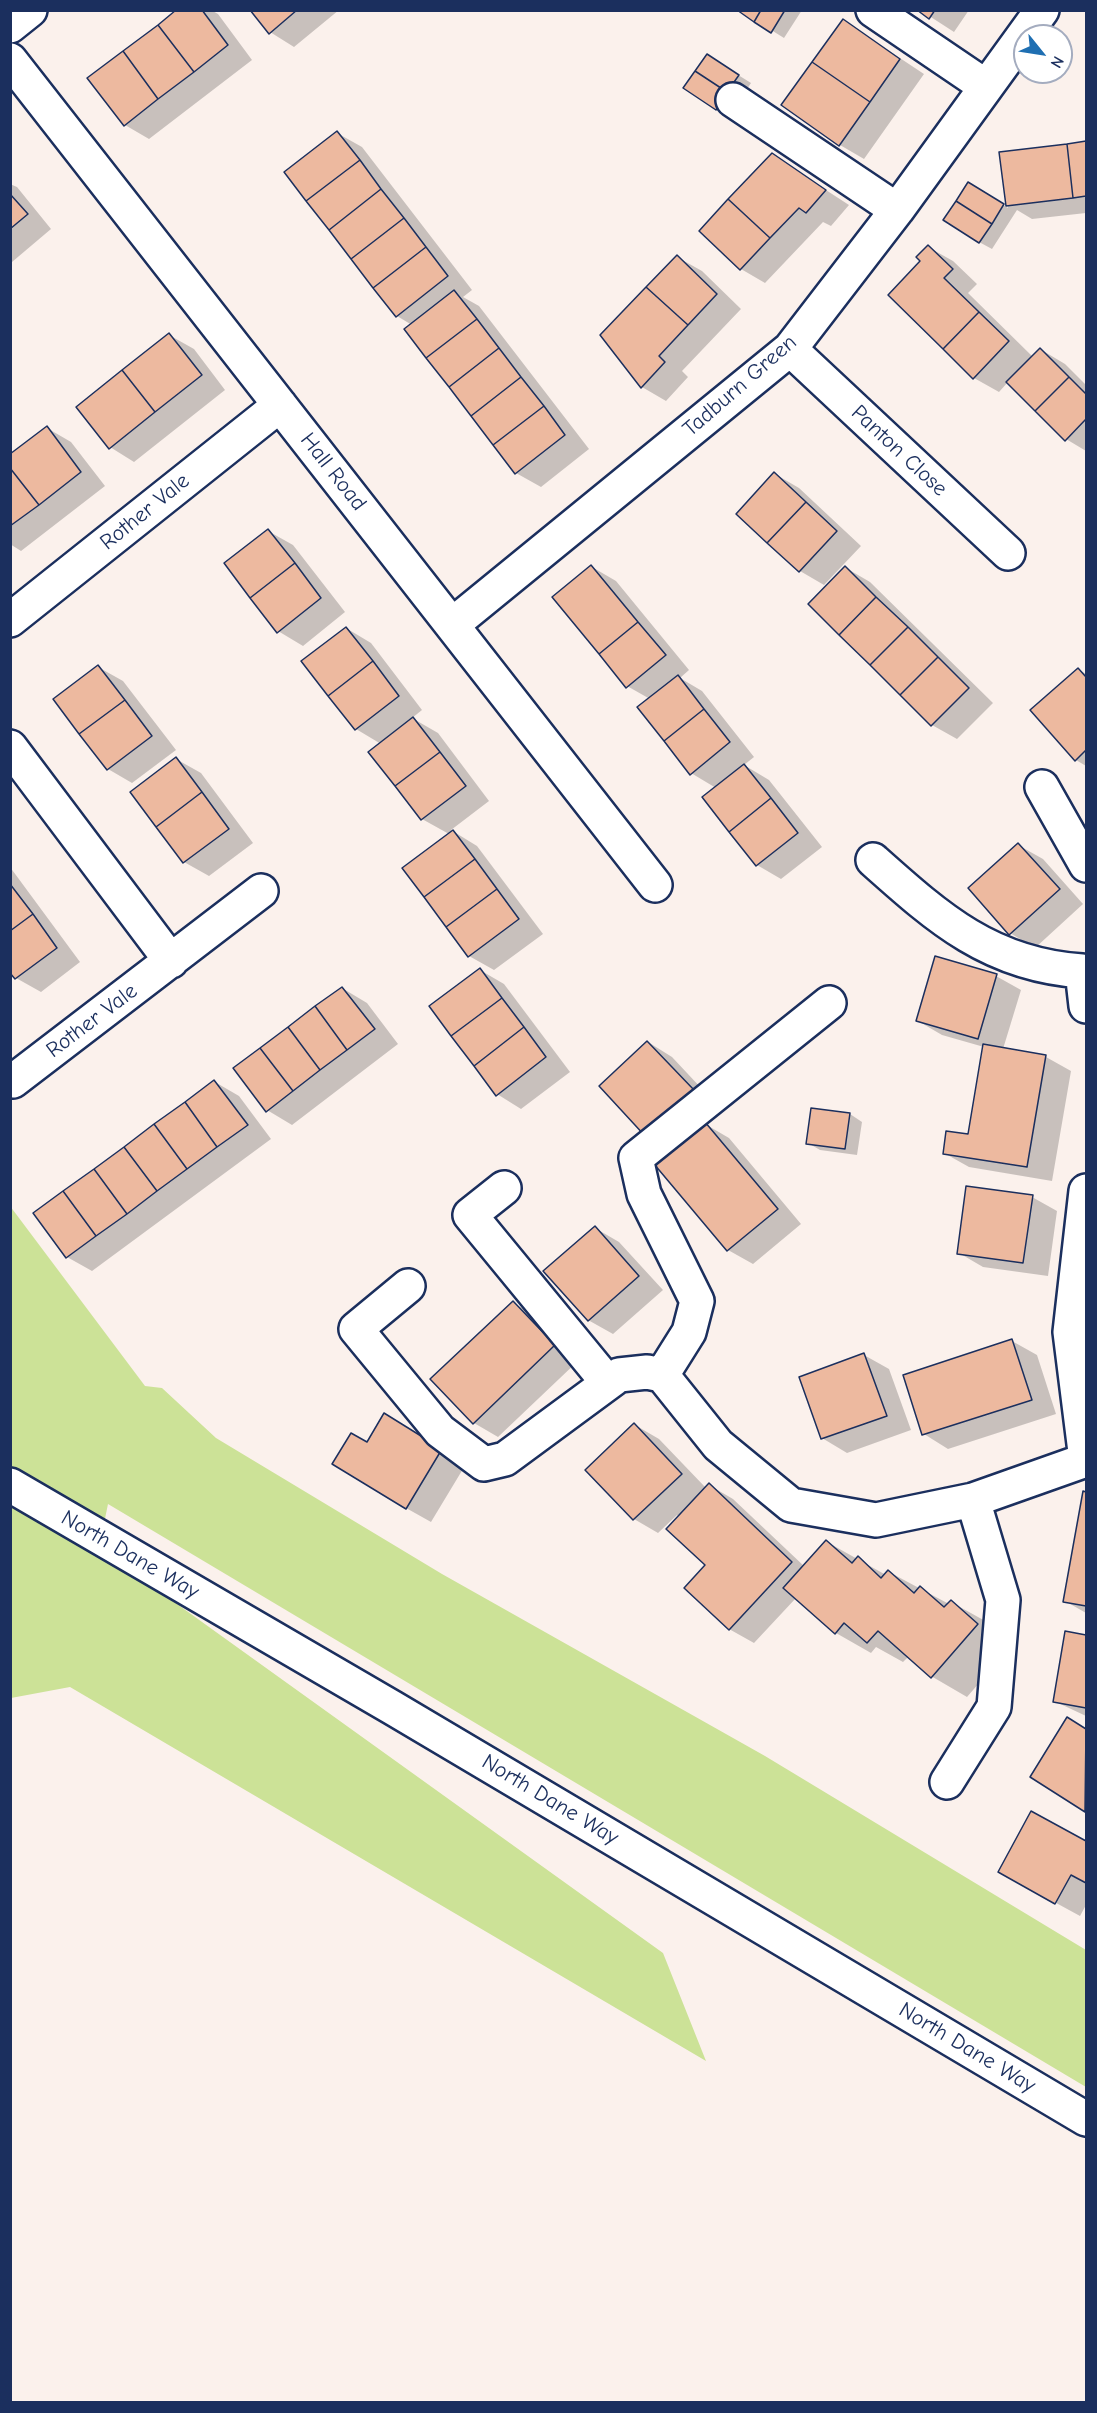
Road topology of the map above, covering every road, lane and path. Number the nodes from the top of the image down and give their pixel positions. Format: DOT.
graph roads {
  1 [pos="30,10"];
  2 [pos="873,10"];
  3 [pos="1042,10"];
  4 [pos="10,26"];
  5 [pos="10,60"];
  6 [pos="985,86"];
  7 [pos="733,100"];
  8 [pos="897,210"];
  9 [pos="790,349"];
  10 [pos="280,405"];
  11 [pos="1008,553"];
  12 [pos="10,620"];
  13 [pos="452,625"];
  14 [pos="10,747"];
  15 [pos="1042,787"];
  16 [pos="873,860"];
  17 [pos="1086,865"];
  18 [pos="655,885"];
  19 [pos="261,891"];
  20 [pos="171,961"];
  21 [pos="1084,966"];
  22 [pos="829,1003"];
  23 [pos="1086,1006"];
  24 [pos="13,1082"];
  25 [pos="504,1188"];
  26 [pos="1086,1191"];
  27 [pos="408,1286"];
  28 [pos="662,1375"];
  29 [pos="608,1383"];
  30 [pos="1086,1460"];
  31 [pos="10,1485"];
  32 [pos="973,1500"];
  33 [pos="947,1782"];
  34 [pos="1086,2119"];
  1 -- 4 [label="street"];
  2 -- 6 [label="street"];
  3 -- 6 [label="street, Tadburn Green"];
  5 -- 10 [label="street, Hall Road"];
  6 -- 8 [label="street, Tadburn Green"];
  7 -- 8 [label="street"];
  8 -- 9 [label="street, Tadburn Green"];
  9 -- 11 [label="street, Panton Close"];
  9 -- 13 [label="street, Tadburn Green"];
  10 -- 12 [label="street, Rother Vale"];
  10 -- 13 [label="street, Hall Road"];
  13 -- 18 [label="street, Hall Road"];
  14 -- 20 [label="street"];
  15 -- 17 [label="street"];
  16 -- 21 [label="street"];
  19 -- 20 [label="street, Rother Vale"];
  20 -- 24 [label="street, Rother Vale"];
  21 -- 23 [label="street"];
  22 -- 28 [label="street"];
  25 -- 29 [label="street"];
  26 -- 30 [label="street"];
  27 -- 29 [label="street"];
  28 -- 29 [label="street"];
  28 -- 32 [label="street"];
  30 -- 32 [label="street"];
  31 -- 34 [label="street, North Dane Way"];
  32 -- 33 [label="street"];
}
